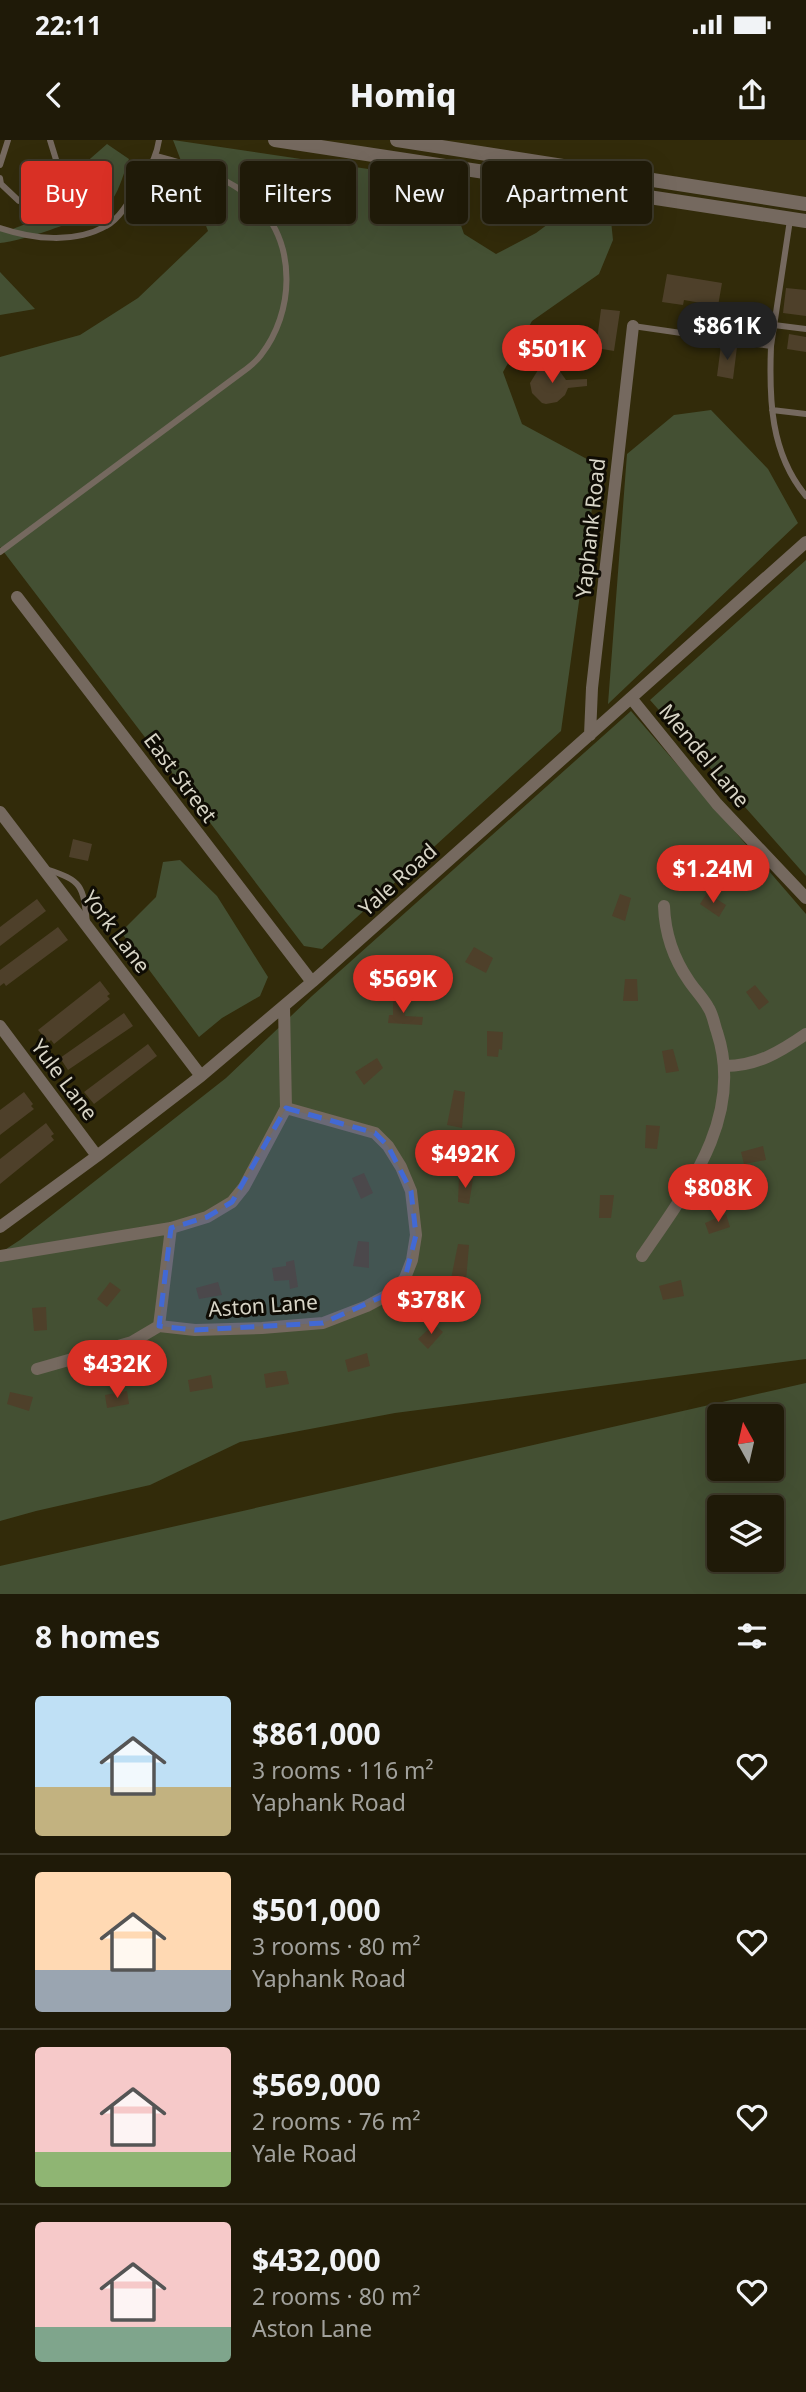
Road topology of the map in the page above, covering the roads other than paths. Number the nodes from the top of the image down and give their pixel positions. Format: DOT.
graph roads {
  1 [pos="8,140"];
  2 [pos="50,140"];
  3 [pos="159,140"];
  4 [pos="275,140"];
  5 [pos="397,140"];
  6 [pos="156,156"];
  7 [pos="0,165"];
  8 [pos="0,178"];
  9 [pos="806,204"];
  10 [pos="791,219"];
  11 [pos="806,221"];
  12 [pos="0,228"];
  13 [pos="774,324"];
  14 [pos="633,326"];
  15 [pos="806,329"];
  16 [pos="771,346"];
  17 [pos="772,410"];
  18 [pos="806,414"];
  19 [pos="806,496"];
  20 [pos="806,542"];
  21 [pos="0,552"];
  22 [pos="17,597"];
  23 [pos="631,698"];
  24 [pos="590,735"];
  25 [pos="0,811"];
  26 [pos="806,898"];
  27 [pos="664,906"];
  28 [pos="312,982"];
  29 [pos="284,1006"];
  30 [pos="0,1026"];
  31 [pos="806,1034"];
  32 [pos="725,1066"];
  33 [pos="201,1076"];
  34 [pos="286,1108"];
  35 [pos="97,1156"];
  36 [pos="0,1227"];
  37 [pos="171,1228"];
  38 [pos="0,1256"];
  39 [pos="642,1256"];
  40 [pos="159,1326"];
  41 [pos="37,1368"];
  1 -- 7 [label="lane"];
  2 -- 8 [label="lane"];
  3 -- 6 [label="lane"];
  4 -- 10 [label="street"];
  5 -- 9 [label="street"];
  6 -- 12 [label="lane"];
  6 -- 21 [label="lane"];
  10 -- 11 [label="street"];
  10 -- 13 [label="lane"];
  13 -- 15 [label="lane"];
  13 -- 16 [label="lane"];
  14 -- 16 [label="lane"];
  14 -- 24 [label="street, Yaphank Road"];
  16 -- 17 [label="lane"];
  17 -- 18 [label="lane"];
  17 -- 19 [label="lane"];
  20 -- 23 [label="street, Yale Road"];
  22 -- 28 [label="street, East Street"];
  23 -- 24 [label="street, Yale Road"];
  23 -- 26 [label="street, Mendel Lane"];
  24 -- 28 [label="street, Yale Road"];
  25 -- 33 [label="street, York Lane"];
  27 -- 32 [label="street"];
  28 -- 29 [label="street, Yale Road"];
  29 -- 33 [label="street, Yale Road"];
  29 -- 34 [label="street"];
  30 -- 35 [label="street, Yule Lane"];
  31 -- 32 [label="street"];
  32 -- 39 [label="street"];
  33 -- 35 [label="street, Yale Road"];
  34 -- 37 [label="street"];
  34 -- 40 [label="street, Aston Lane"];
  35 -- 36 [label="street, Yale Road"];
  37 -- 38 [label="street"];
  37 -- 40 [label="street"];
  40 -- 41 [label="street"];
}
